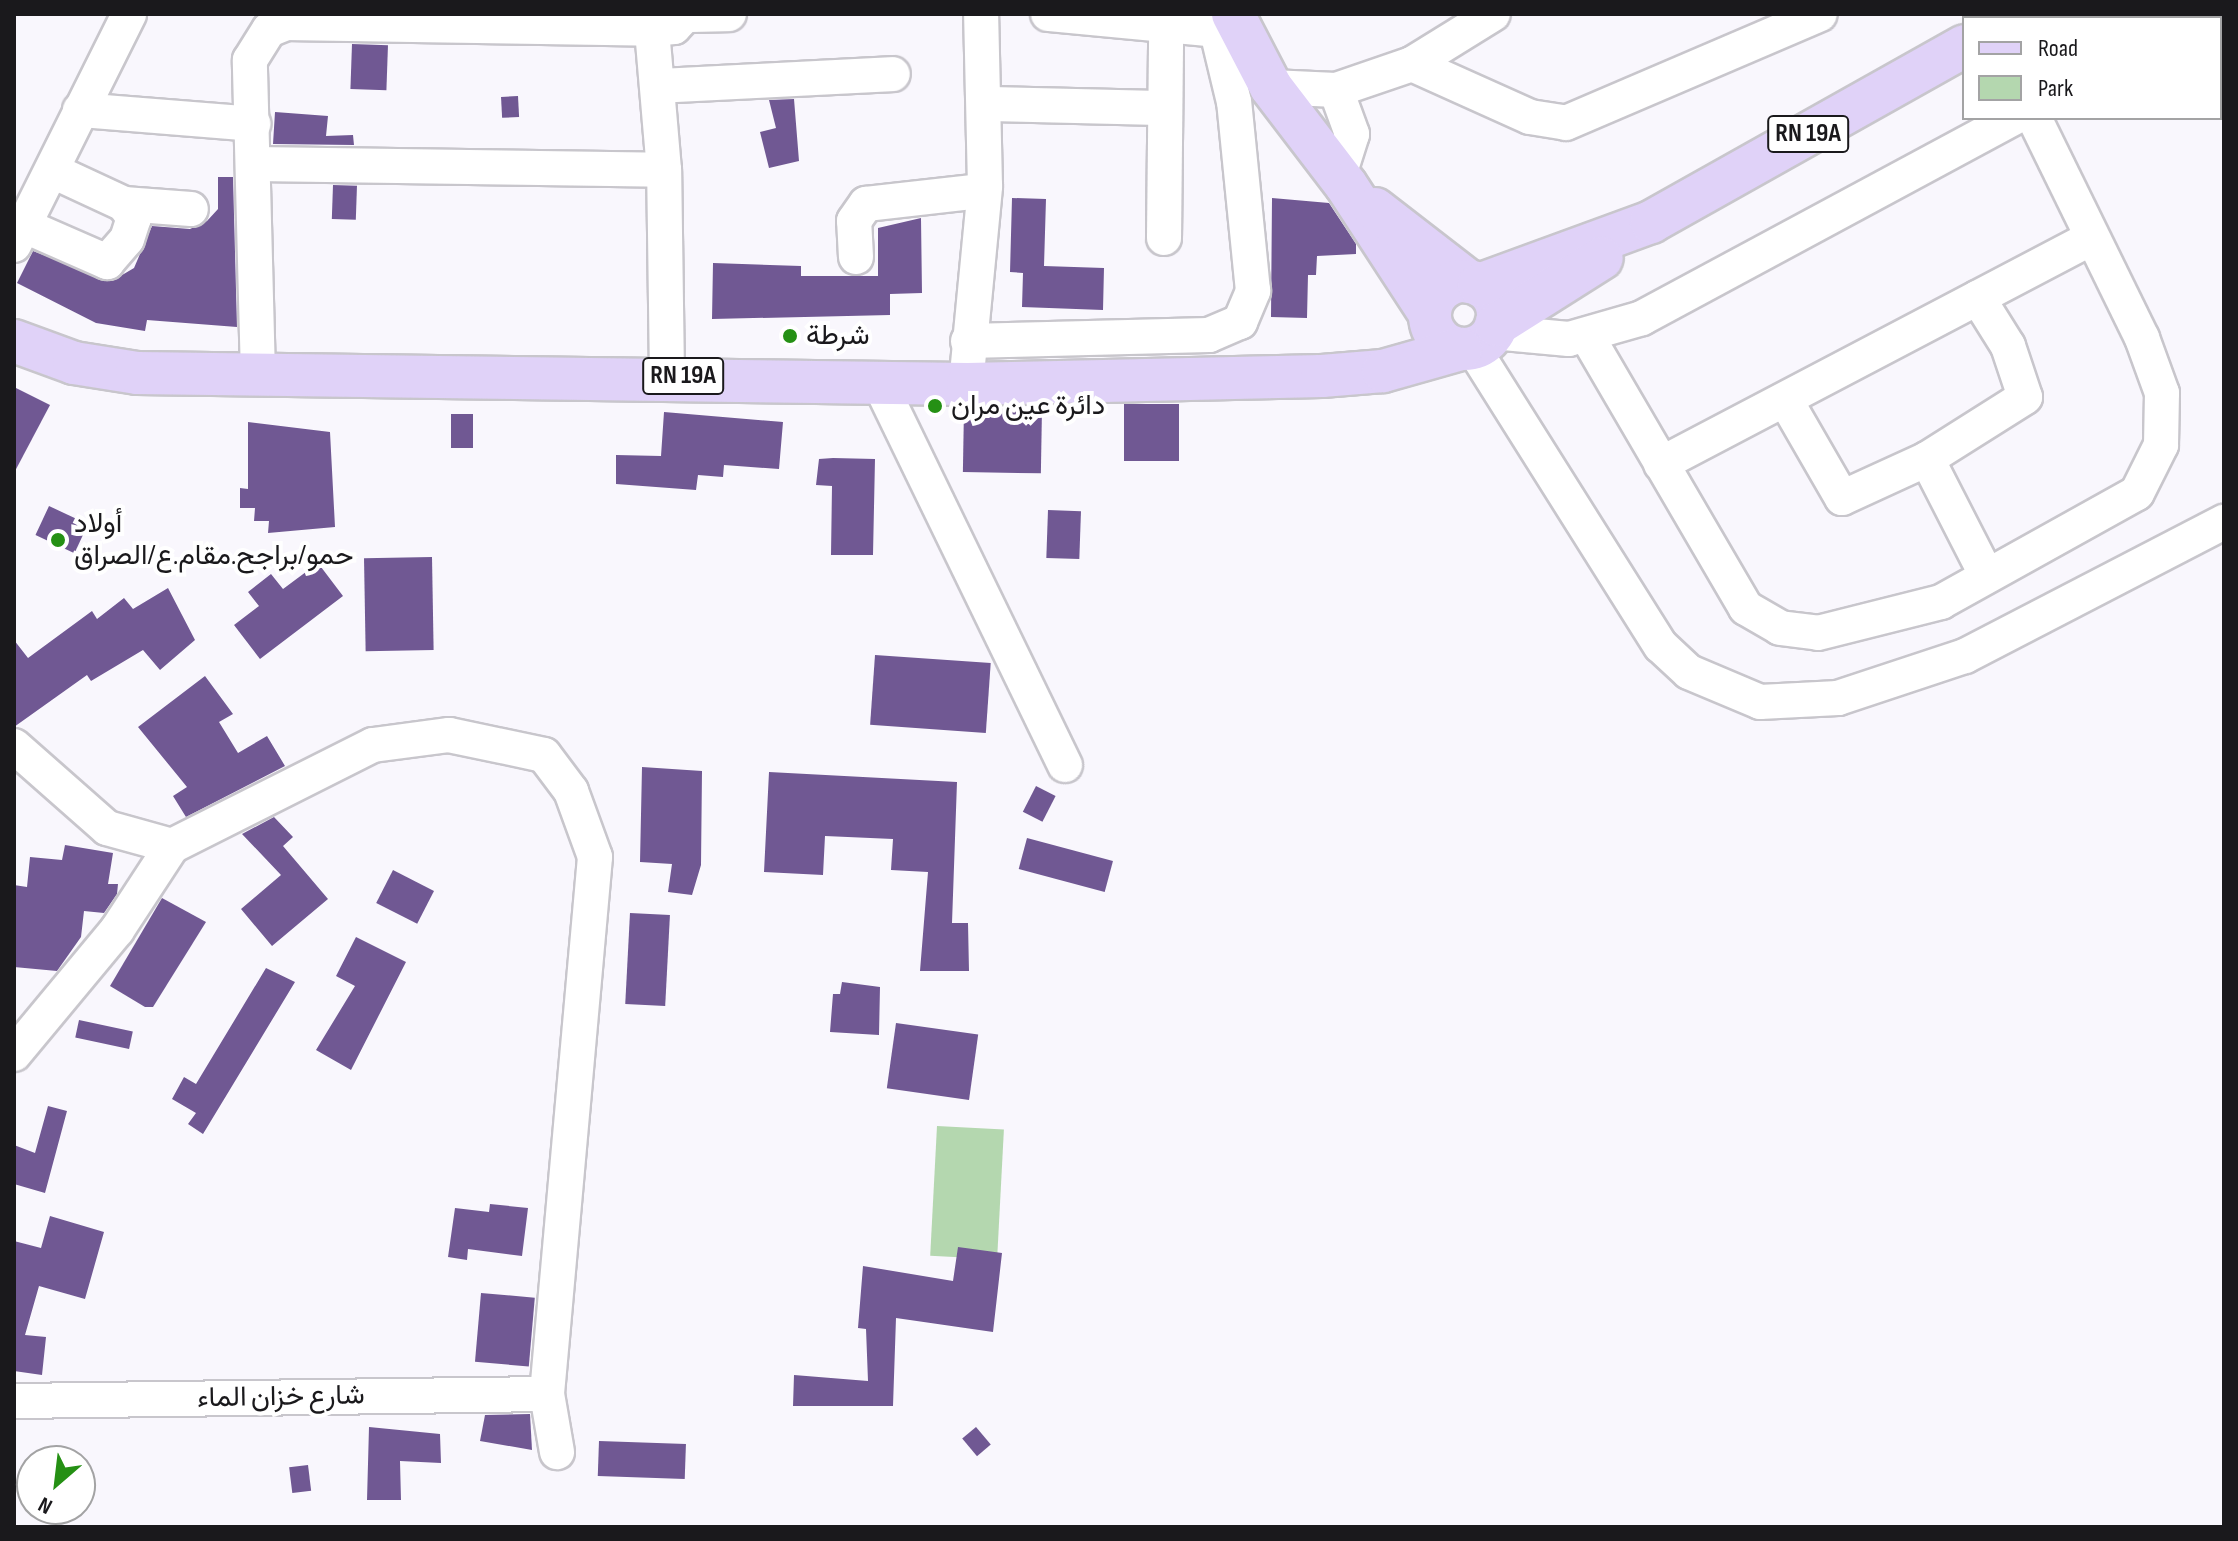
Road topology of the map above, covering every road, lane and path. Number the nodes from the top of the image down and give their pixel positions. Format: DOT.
graph roads {
  1 [pos="129,14"];
  2 [pos="729,14"];
  3 [pos="981,14"];
  4 [pos="1048,14"];
  5 [pos="1493,14"];
  6 [pos="1820,14"];
  7 [pos="686,15"];
  8 [pos="1231,26"];
  9 [pos="652,29"];
  10 [pos="1166,30"];
  11 [pos="1962,47"];
  12 [pos="1412,64"];
  13 [pos="893,74"];
  14 [pos="658,86"];
  15 [pos="1271,87"];
  16 [pos="1336,90"];
  17 [pos="987,104"];
  18 [pos="1164,108"];
  19 [pos="80,110"];
  20 [pos="2010,120"];
  21 [pos="2035,120"];
  22 [pos="253,124"];
  23 [pos="255,164"];
  24 [pos="664,170"];
  25 [pos="55,172"];
  26 [pos="1342,180"];
  27 [pos="982,191"];
  28 [pos="124,204"];
  29 [pos="191,209"];
  30 [pos="1651,222"];
  31 [pos="20,235"];
  32 [pos="1164,238"];
  33 [pos="2090,239"];
  34 [pos="856,257"];
  35 [pos="1474,284"];
  36 [pos="1978,298"];
  37 [pos="1429,317"];
  38 [pos="1587,336"];
  39 [pos="1481,339"];
  40 [pos="14,341"];
  41 [pos="968,341"];
  42 [pos="1356,373"];
  43 [pos="258,375"];
  44 [pos="667,376"];
  45 [pos="878,380"];
  46 [pos="968,384"];
  47 [pos="1786,401"];
  48 [pos="1927,459"];
  49 [pos="1661,464"];
  50 [pos="2224,522"];
  51 [pos="1987,576"];
  52 [pos="14,746"];
  53 [pos="1065,765"];
  54 [pos="172,846"];
  55 [pos="14,1054"];
  56 [pos="547,1394"];
  57 [pos="14,1401"];
  58 [pos="557,1452"];
  1 -- 19 [label="street"];
  2 -- 7 [label="street"];
  3 -- 17 [label="street"];
  4 -- 10 [label="street"];
  5 -- 12 [label="street"];
  6 -- 12 [label="street"];
  7 -- 9 [label="street"];
  8 -- 10 [label="street"];
  8 -- 15 [label="main road"];
  8 -- 41 [label="street"];
  9 -- 14 [label="street"];
  9 -- 22 [label="street"];
  10 -- 18 [label="street"];
  11 -- 30 [label="main road, RN 19A"];
  12 -- 16 [label="street"];
  13 -- 14 [label="street"];
  14 -- 24 [label="street"];
  15 -- 16 [label="street"];
  15 -- 26 [label="main road"];
  16 -- 26 [label="street"];
  17 -- 18 [label="street"];
  17 -- 27 [label="street"];
  18 -- 32 [label="street"];
  19 -- 22 [label="street"];
  19 -- 25 [label="street"];
  20 -- 38 [label="street"];
  21 -- 33 [label="street"];
  22 -- 23 [label="street"];
  23 -- 24 [label="street"];
  23 -- 43 [label="street"];
  24 -- 44 [label="street"];
  25 -- 28 [label="street"];
  25 -- 31 [label="street"];
  26 -- 35 [label="main road"];
  26 -- 37 [label="main road"];
  27 -- 34 [label="street"];
  27 -- 41 [label="street"];
  28 -- 29 [label="street"];
  28 -- 31 [label="street"];
  30 -- 35 [label="main road"];
  30 -- 39 [label="main road"];
  33 -- 36 [label="street"];
  33 -- 51 [label="street"];
  35 -- 37 [label="main road"];
  35 -- 39 [label="main road"];
  36 -- 47 [label="street"];
  36 -- 48 [label="street"];
  37 -- 39 [label="main road"];
  37 -- 42 [label="main road"];
  38 -- 39 [label="street"];
  38 -- 49 [label="street"];
  39 -- 42 [label="main road"];
  39 -- 50 [label="street"];
  40 -- 43 [label="main road, RN 19A"];
  41 -- 46 [label="street"];
  42 -- 46 [label="main road, RN 19A"];
  43 -- 44 [label="main road, RN 19A"];
  44 -- 45 [label="main road, RN 19A"];
  45 -- 46 [label="main road, RN 19A"];
  45 -- 53 [label="street"];
  47 -- 48 [label="street"];
  47 -- 49 [label="street"];
  48 -- 51 [label="street"];
  49 -- 51 [label="street"];
  52 -- 54 [label="street"];
  54 -- 55 [label="street"];
  54 -- 56 [label="street"];
  56 -- 57 [label="street, شارع خزان الماء"];
  56 -- 58 [label="street"];
}
